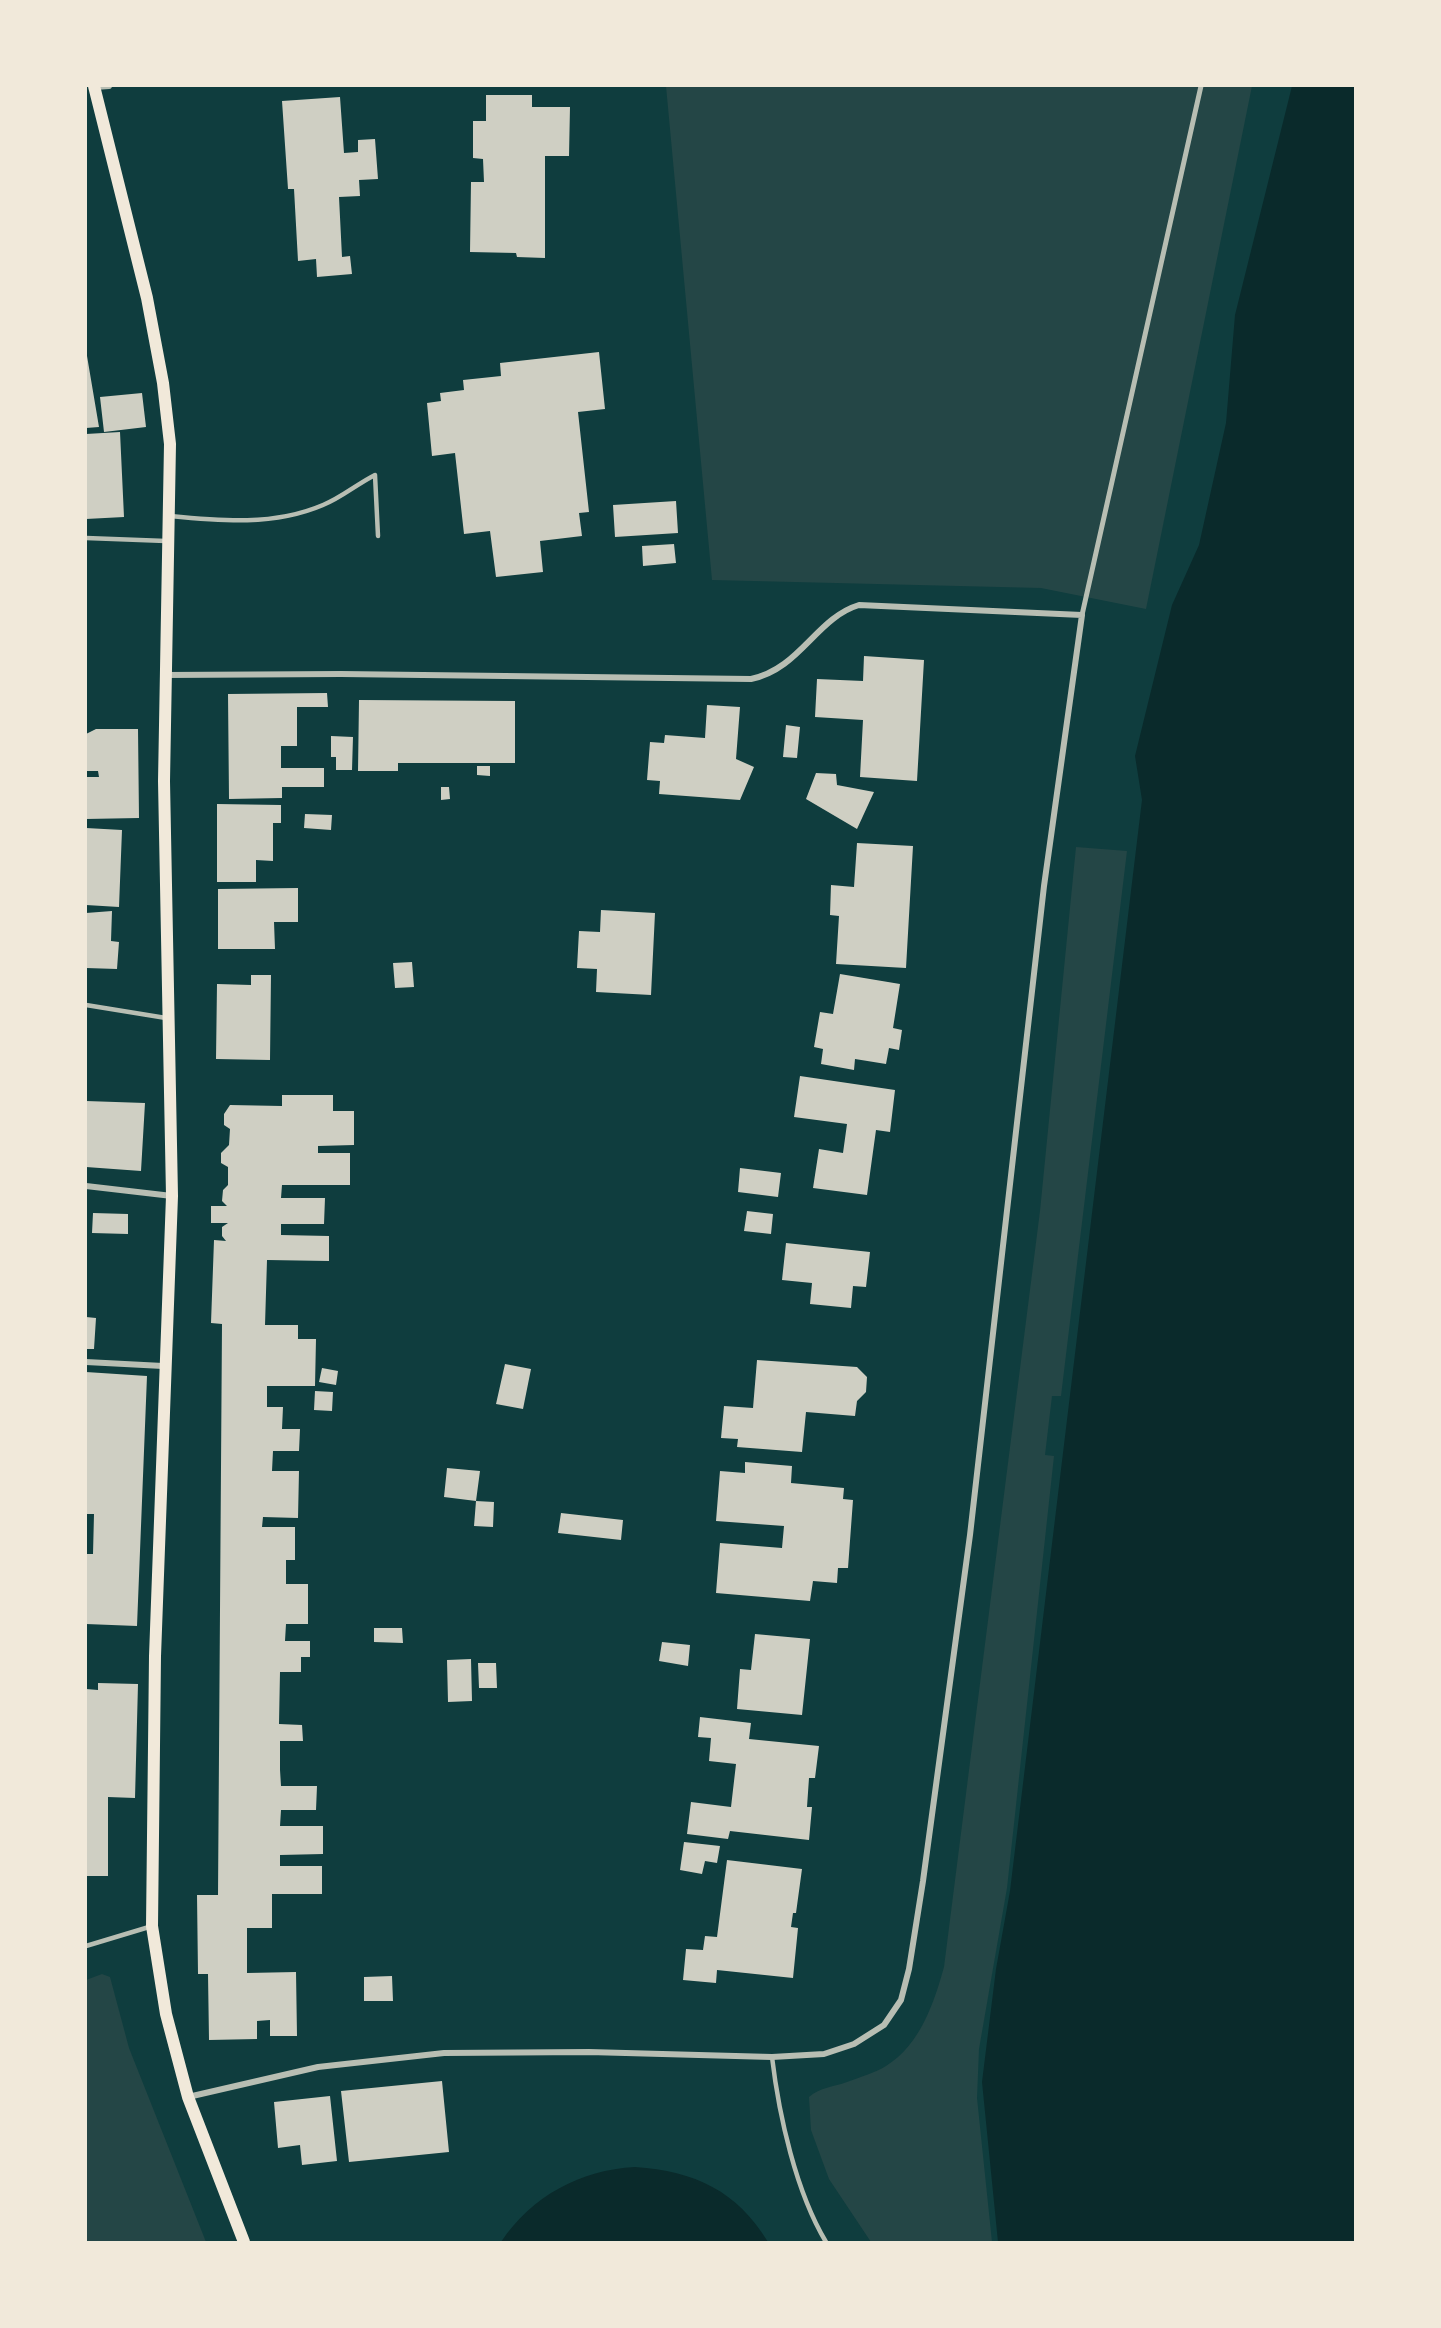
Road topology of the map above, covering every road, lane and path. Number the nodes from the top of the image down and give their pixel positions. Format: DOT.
graph roads {
  1 [pos="94,86"];
  2 [pos="109,86"];
  3 [pos="1201,86"];
  4 [pos="170,516"];
  5 [pos="378,536"];
  6 [pos="86,538"];
  7 [pos="169,541"];
  8 [pos="1082,615"];
  9 [pos="165,675"];
  10 [pos="86,1005"];
  11 [pos="169,1018"];
  12 [pos="86,1185"];
  13 [pos="172,1196"];
  14 [pos="86,1362"];
  15 [pos="164,1366"];
  16 [pos="152,1926"];
  17 [pos="86,1946"];
  18 [pos="772,2057"];
  19 [pos="188,2097"];
  20 [pos="244,2242"];
  21 [pos="826,2242"];
  1 -- 2 [label="street"];
  1 -- 4 [label="main road"];
  3 -- 8 [label="street"];
  4 -- 5 [label="lane"];
  4 -- 7 [label="main road"];
  6 -- 7 [label="lane"];
  7 -- 9 [label="main road"];
  8 -- 9 [label="street"];
  8 -- 18 [label="street"];
  9 -- 11 [label="main road"];
  10 -- 11 [label="lane"];
  11 -- 13 [label="main road"];
  12 -- 13 [label="street"];
  13 -- 15 [label="main road"];
  14 -- 15 [label="street"];
  15 -- 16 [label="main road"];
  16 -- 17 [label="lane"];
  16 -- 19 [label="main road"];
  18 -- 19 [label="street"];
  18 -- 21 [label="lane"];
  19 -- 20 [label="main road"];
}
